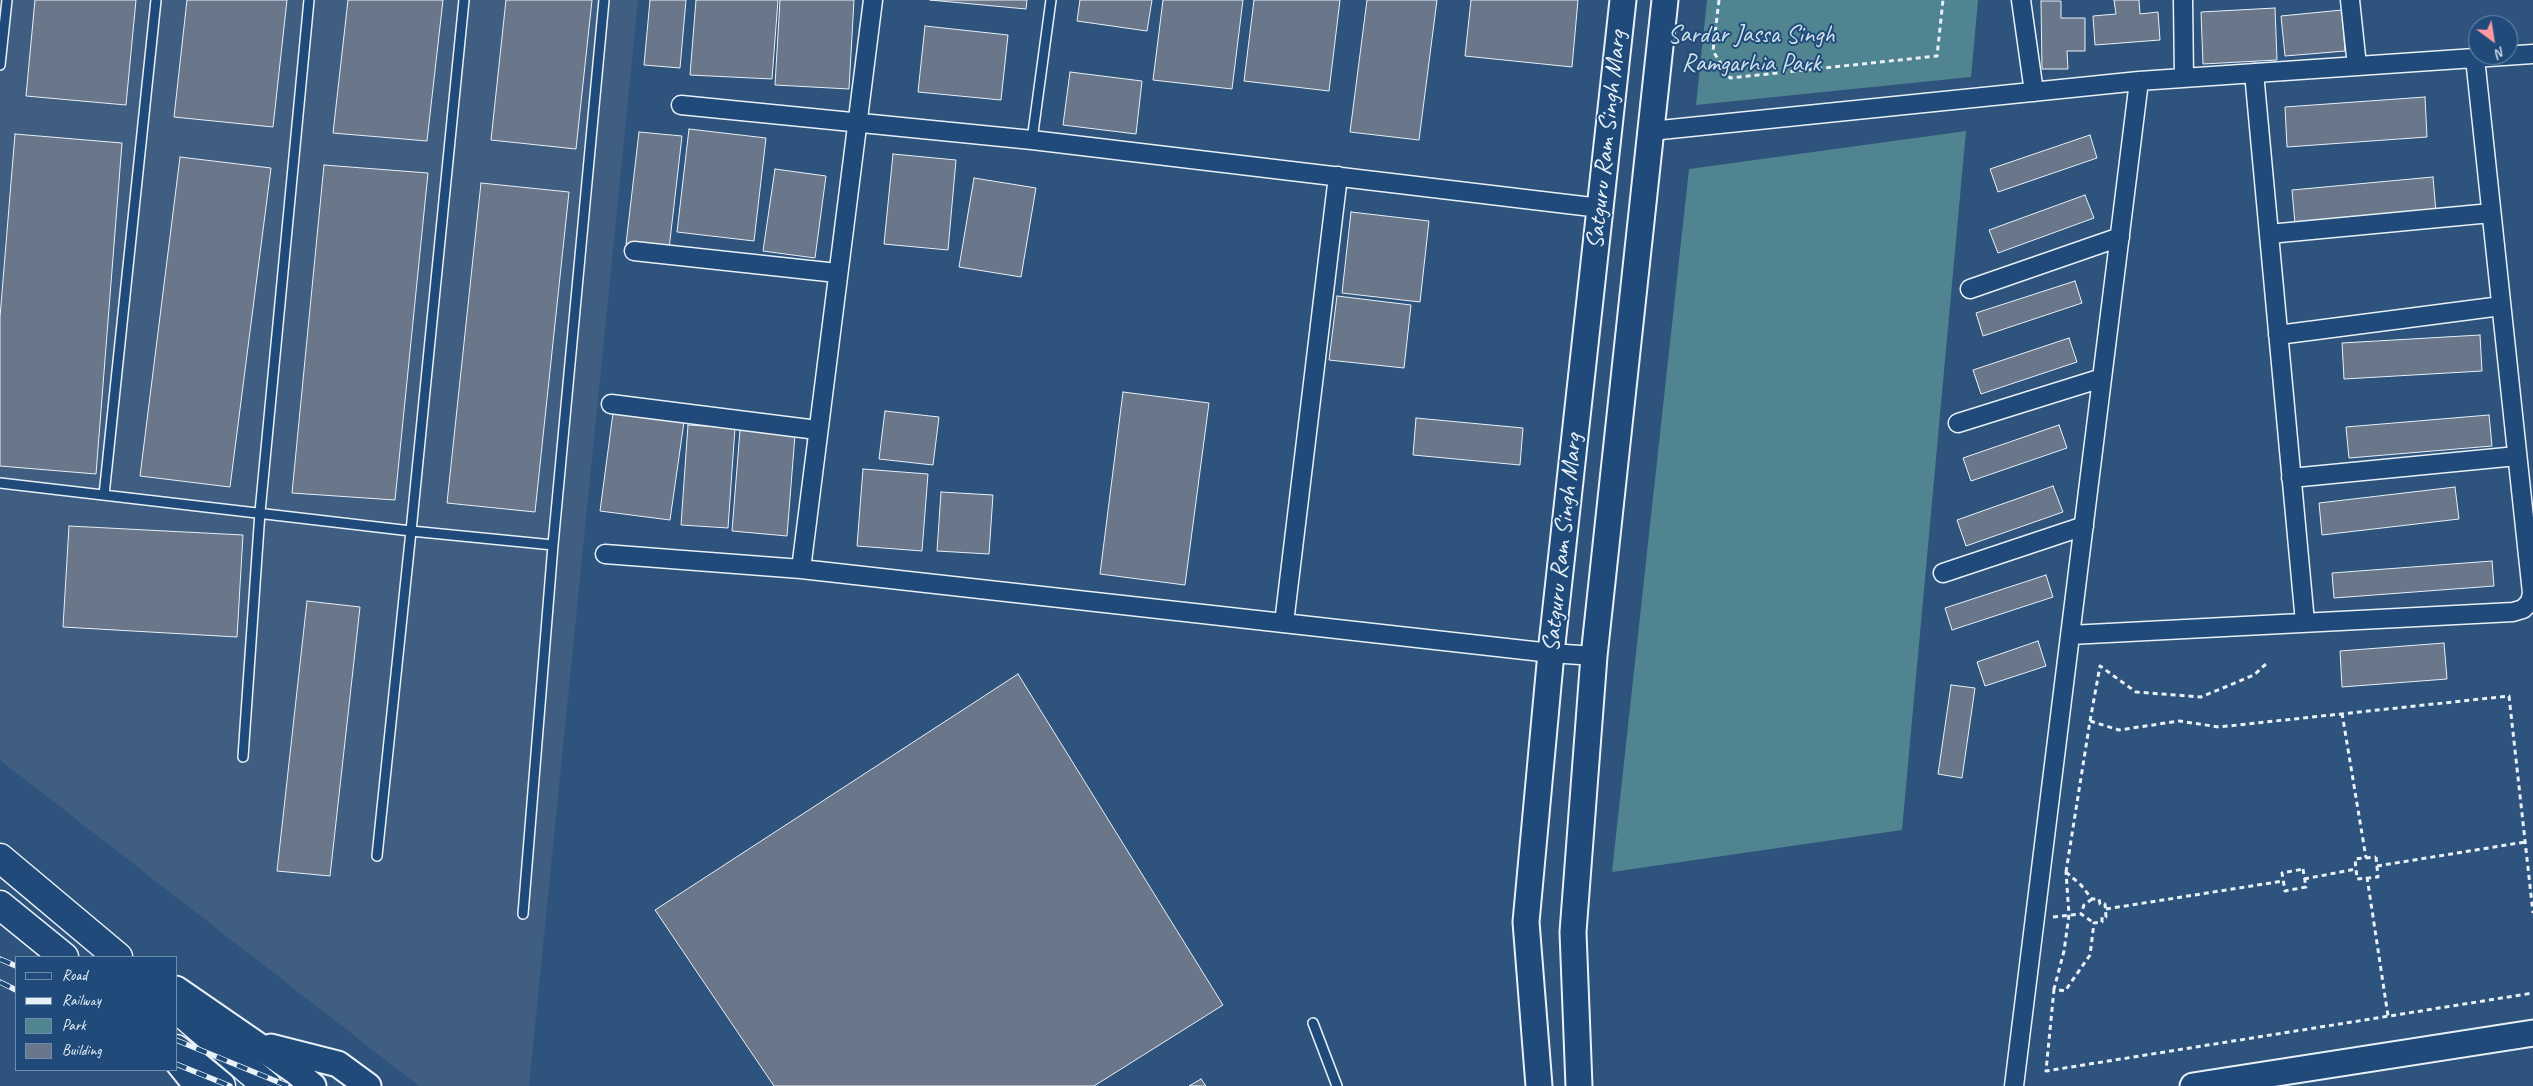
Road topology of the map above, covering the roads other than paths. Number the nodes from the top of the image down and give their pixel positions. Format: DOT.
graph roads {
  1 [pos="7,0"];
  2 [pos="156,0"];
  3 [pos="309,0"];
  4 [pos="464,0"];
  5 [pos="604,0"];
  6 [pos="873,0"];
  7 [pos="1051,0"];
  8 [pos="1623,0"];
  9 [pos="1665,0"];
  10 [pos="2021,0"];
  11 [pos="2183,0"];
  12 [pos="2350,0"];
  13 [pos="2533,54"];
  14 [pos="2518,55"];
  15 [pos="2468,58"];
  16 [pos="0,65"];
  17 [pos="2476,65"];
  18 [pos="2357,66"];
  19 [pos="2254,73"];
  20 [pos="2184,78"];
  21 [pos="2139,81"];
  22 [pos="2034,92"];
  23 [pos="681,105"];
  24 [pos="856,122"];
  25 [pos="1651,131"];
  26 [pos="1032,140"];
  27 [pos="1338,176"];
  28 [pos="1600,208"];
  29 [pos="2491,213"];
  30 [pos="2269,234"];
  31 [pos="2120,237"];
  32 [pos="634,251"];
  33 [pos="837,273"];
  34 [pos="1970,289"];
  35 [pos="2501,306"];
  36 [pos="2278,335"];
  37 [pos="2102,378"];
  38 [pos="611,404"];
  39 [pos="1958,423"];
  40 [pos="817,430"];
  41 [pos="2517,456"];
  42 [pos="2291,478"];
  43 [pos="0,483"];
  44 [pos="104,495"];
  45 [pos="260,512"];
  46 [pos="2084,526"];
  47 [pos="412,531"];
  48 [pos="553,545"];
  49 [pos="605,554"];
  50 [pos="801,569"];
  51 [pos="1943,573"];
  52 [pos="2305,622"];
  53 [pos="1284,623"];
  54 [pos="2070,636"];
  55 [pos="1551,653"];
  56 [pos="1594,656"];
  57 [pos="242,757"];
  58 [pos="377,856"];
  59 [pos="0,858"];
  60 [pos="0,906"];
  61 [pos="523,914"];
  62 [pos="75,920"];
  63 [pos="63,956"];
  64 [pos="117,956"];
  65 [pos="128,956"];
  66 [pos="178,991"];
  67 [pos="178,1010"];
  68 [pos="1314,1023"];
  69 [pos="2533,1034"];
  70 [pos="254,1042"];
  71 [pos="178,1051"];
  72 [pos="178,1062"];
  73 [pos="197,1086"];
  74 [pos="221,1086"];
  75 [pos="267,1086"];
  76 [pos="313,1086"];
  77 [pos="368,1086"];
  78 [pos="1336,1086"];
  79 [pos="1539,1086"];
  80 [pos="1579,1086"];
  81 [pos="2014,1086"];
  82 [pos="2193,1086"];
  1 -- 16 [label="lane"];
  2 -- 44 [label="lane"];
  3 -- 45 [label="lane"];
  4 -- 47 [label="lane"];
  5 -- 48 [label="lane"];
  6 -- 24 [label="street"];
  7 -- 26 [label="lane"];
  8 -- 28 [label="main road, Satguru Ram Singh Marg"];
  9 -- 25 [label="main road, Satguru Ram Singh Marg"];
  10 -- 22 [label="street"];
  11 -- 20 [label="street"];
  12 -- 18 [label="street"];
  13 -- 14 [label="street"];
  15 -- 18 [label="street"];
  17 -- 29 [label="street"];
  18 -- 19 [label="street"];
  19 -- 20 [label="street"];
  19 -- 30 [label="street"];
  20 -- 21 [label="street"];
  21 -- 22 [label="street"];
  21 -- 31 [label="street"];
  22 -- 25 [label="street"];
  23 -- 24 [label="street"];
  24 -- 26 [label="street"];
  24 -- 33 [label="street"];
  25 -- 56 [label="main road, Satguru Ram Singh Marg"];
  26 -- 27 [label="street"];
  27 -- 28 [label="street"];
  27 -- 53 [label="street"];
  28 -- 55 [label="main road, Satguru Ram Singh Marg"];
  29 -- 30 [label="street"];
  29 -- 35 [label="street"];
  30 -- 36 [label="street"];
  31 -- 34 [label="street"];
  31 -- 37 [label="street"];
  32 -- 33 [label="street"];
  33 -- 40 [label="street"];
  35 -- 36 [label="street"];
  35 -- 41 [label="street"];
  36 -- 42 [label="street"];
  37 -- 39 [label="street"];
  37 -- 46 [label="street"];
  38 -- 40 [label="street"];
  40 -- 50 [label="street"];
  41 -- 42 [label="street"];
  41 -- 52 [label="street"];
  42 -- 52 [label="street"];
  43 -- 44 [label="lane"];
  44 -- 45 [label="lane"];
  45 -- 47 [label="lane"];
  45 -- 57 [label="lane"];
  46 -- 51 [label="street"];
  46 -- 54 [label="street"];
  47 -- 48 [label="lane"];
  47 -- 58 [label="lane"];
  48 -- 61 [label="lane"];
  49 -- 50 [label="street"];
  50 -- 53 [label="street"];
  52 -- 54 [label="street"];
  53 -- 55 [label="street"];
  54 -- 81 [label="street"];
  55 -- 56 [label="street"];
  55 -- 79 [label="main road, Satguru Ram Singh Marg"];
  56 -- 80 [label="main road, Satguru Ram Singh Marg"];
  59 -- 62 [label="main road"];
  60 -- 63 [label="main road"];
  62 -- 64 [label="main road"];
  62 -- 65 [label="main road"];
  66 -- 70 [label="main road"];
  67 -- 75 [label="main road"];
  68 -- 78 [label="lane"];
  69 -- 82 [label="main road"];
  70 -- 76 [label="main road"];
  70 -- 77 [label="main road"];
  71 -- 74 [label="main road"];
  72 -- 73 [label="main road"];
}
